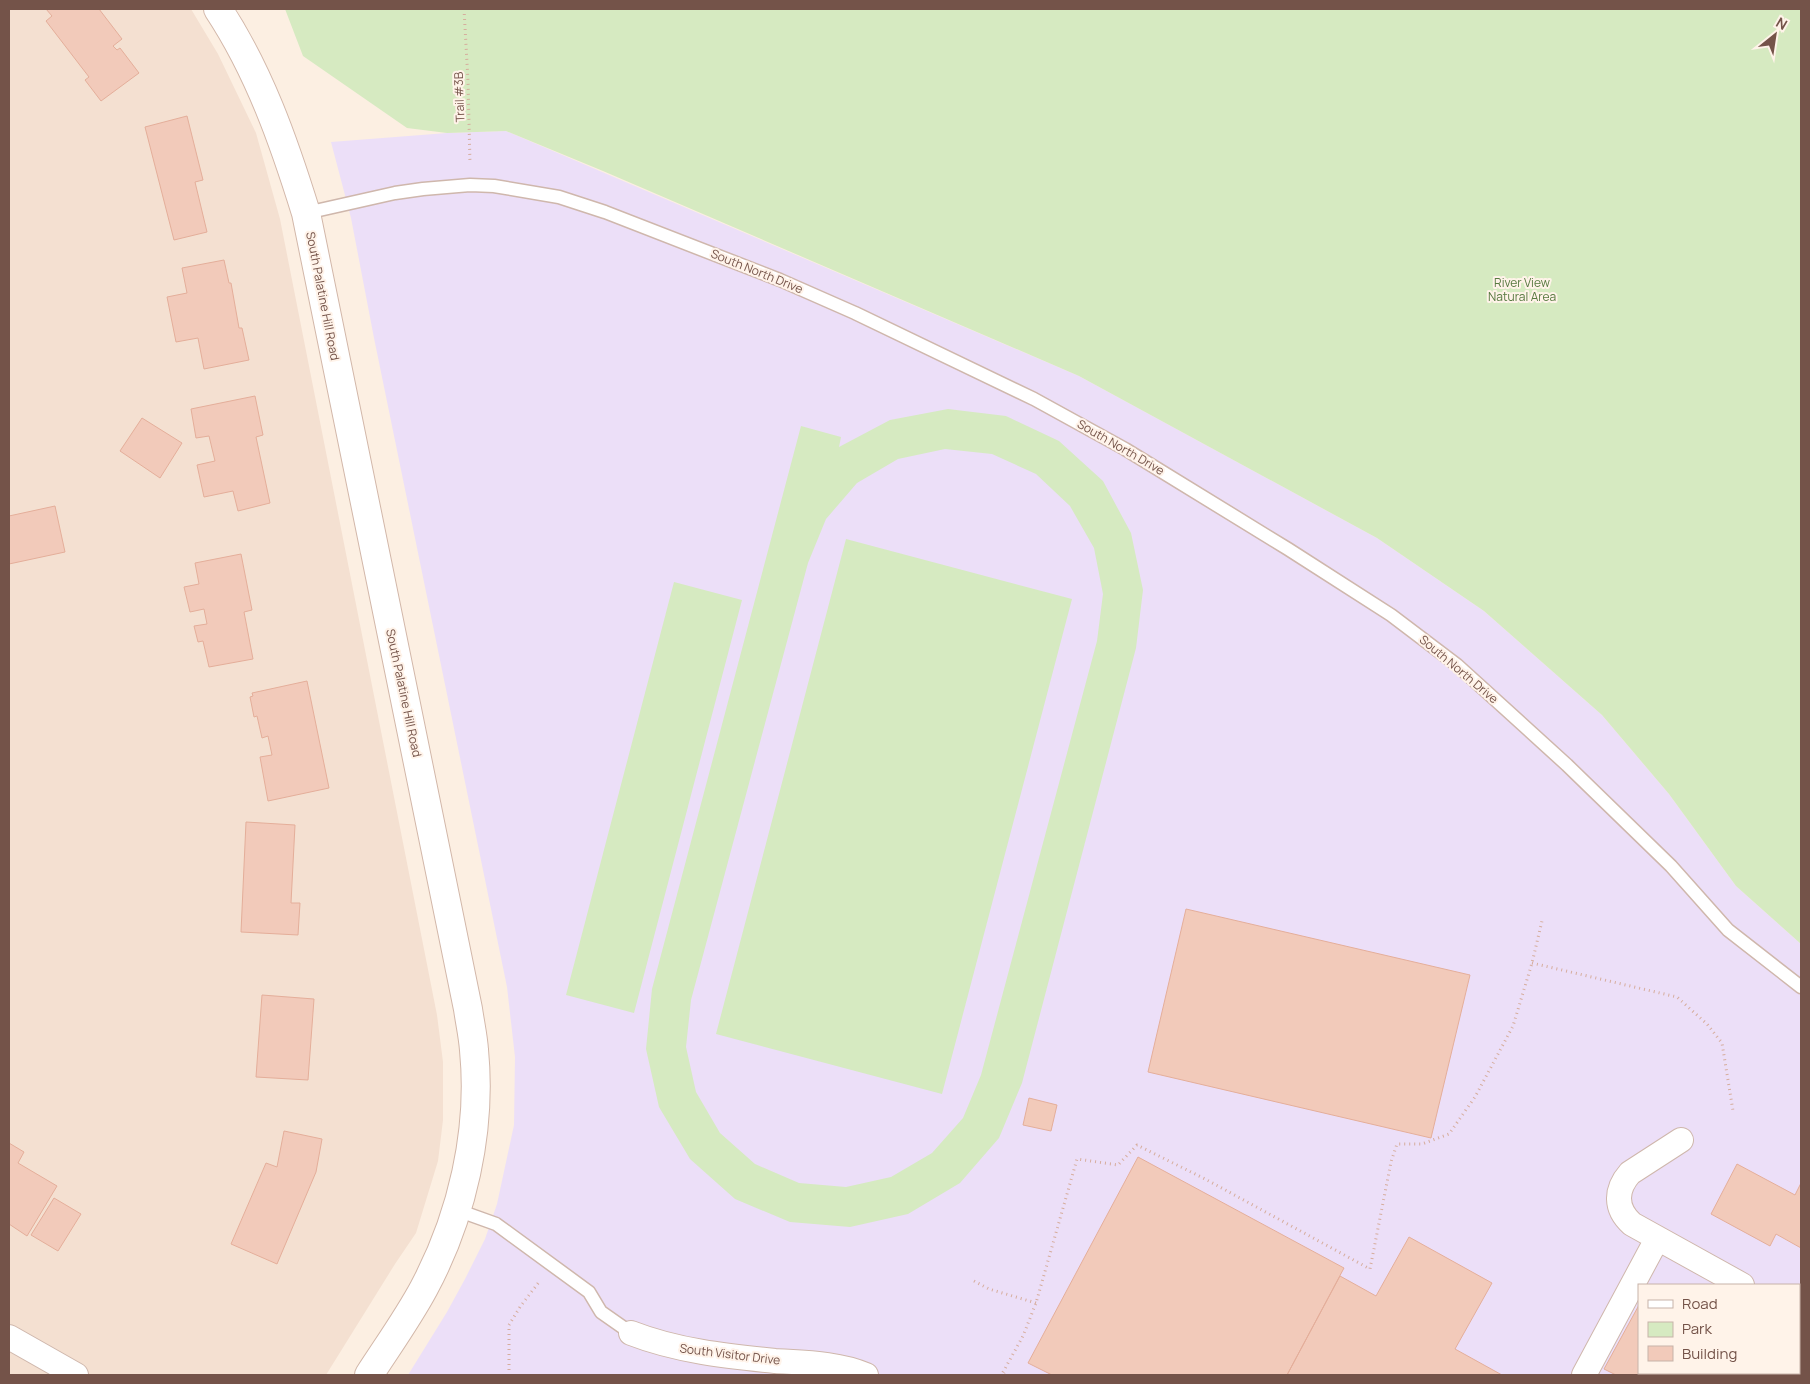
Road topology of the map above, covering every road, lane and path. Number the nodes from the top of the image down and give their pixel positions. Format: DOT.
graph roads {
  1 [pos="218,9"];
  2 [pos="464,9"];
  3 [pos="470,185"];
  4 [pos="306,212"];
  5 [pos="1542,920"];
  6 [pos="1532,963"];
  7 [pos="1801,987"];
  8 [pos="1733,1111"];
  9 [pos="1681,1140"];
  10 [pos="456,1210"];
  11 [pos="1657,1239"];
  12 [pos="551,1265"];
  13 [pos="974,1281"];
  14 [pos="1740,1284"];
  15 [pos="1036,1303"];
  16 [pos="632,1333"];
  17 [pos="9,1337"];
  18 [pos="76,1375"];
  19 [pos="369,1375"];
  20 [pos="509,1375"];
  21 [pos="866,1375"];
  22 [pos="1005,1375"];
  23 [pos="1584,1375"];
  1 -- 4 [label="street, South Palatine Hill Road"];
  2 -- 3 [label="path, Trail #3B"];
  3 -- 4 [label="lane, South North Drive"];
  3 -- 7 [label="lane, South North Drive"];
  4 -- 10 [label="street, South Palatine Hill Road"];
  5 -- 6 [label="path"];
  6 -- 8 [label="path"];
  6 -- 15 [label="path"];
  9 -- 11 [label="street"];
  10 -- 12 [label="lane, South Visitor Drive"];
  10 -- 19 [label="street, South Palatine Hill Road"];
  11 -- 14 [label="street"];
  11 -- 23 [label="street"];
  12 -- 16 [label="lane, South Visitor Drive"];
  12 -- 20 [label="path"];
  13 -- 15 [label="path"];
  15 -- 22 [label="path"];
  16 -- 21 [label="street, South Visitor Drive"];
  17 -- 18 [label="street"];
}
